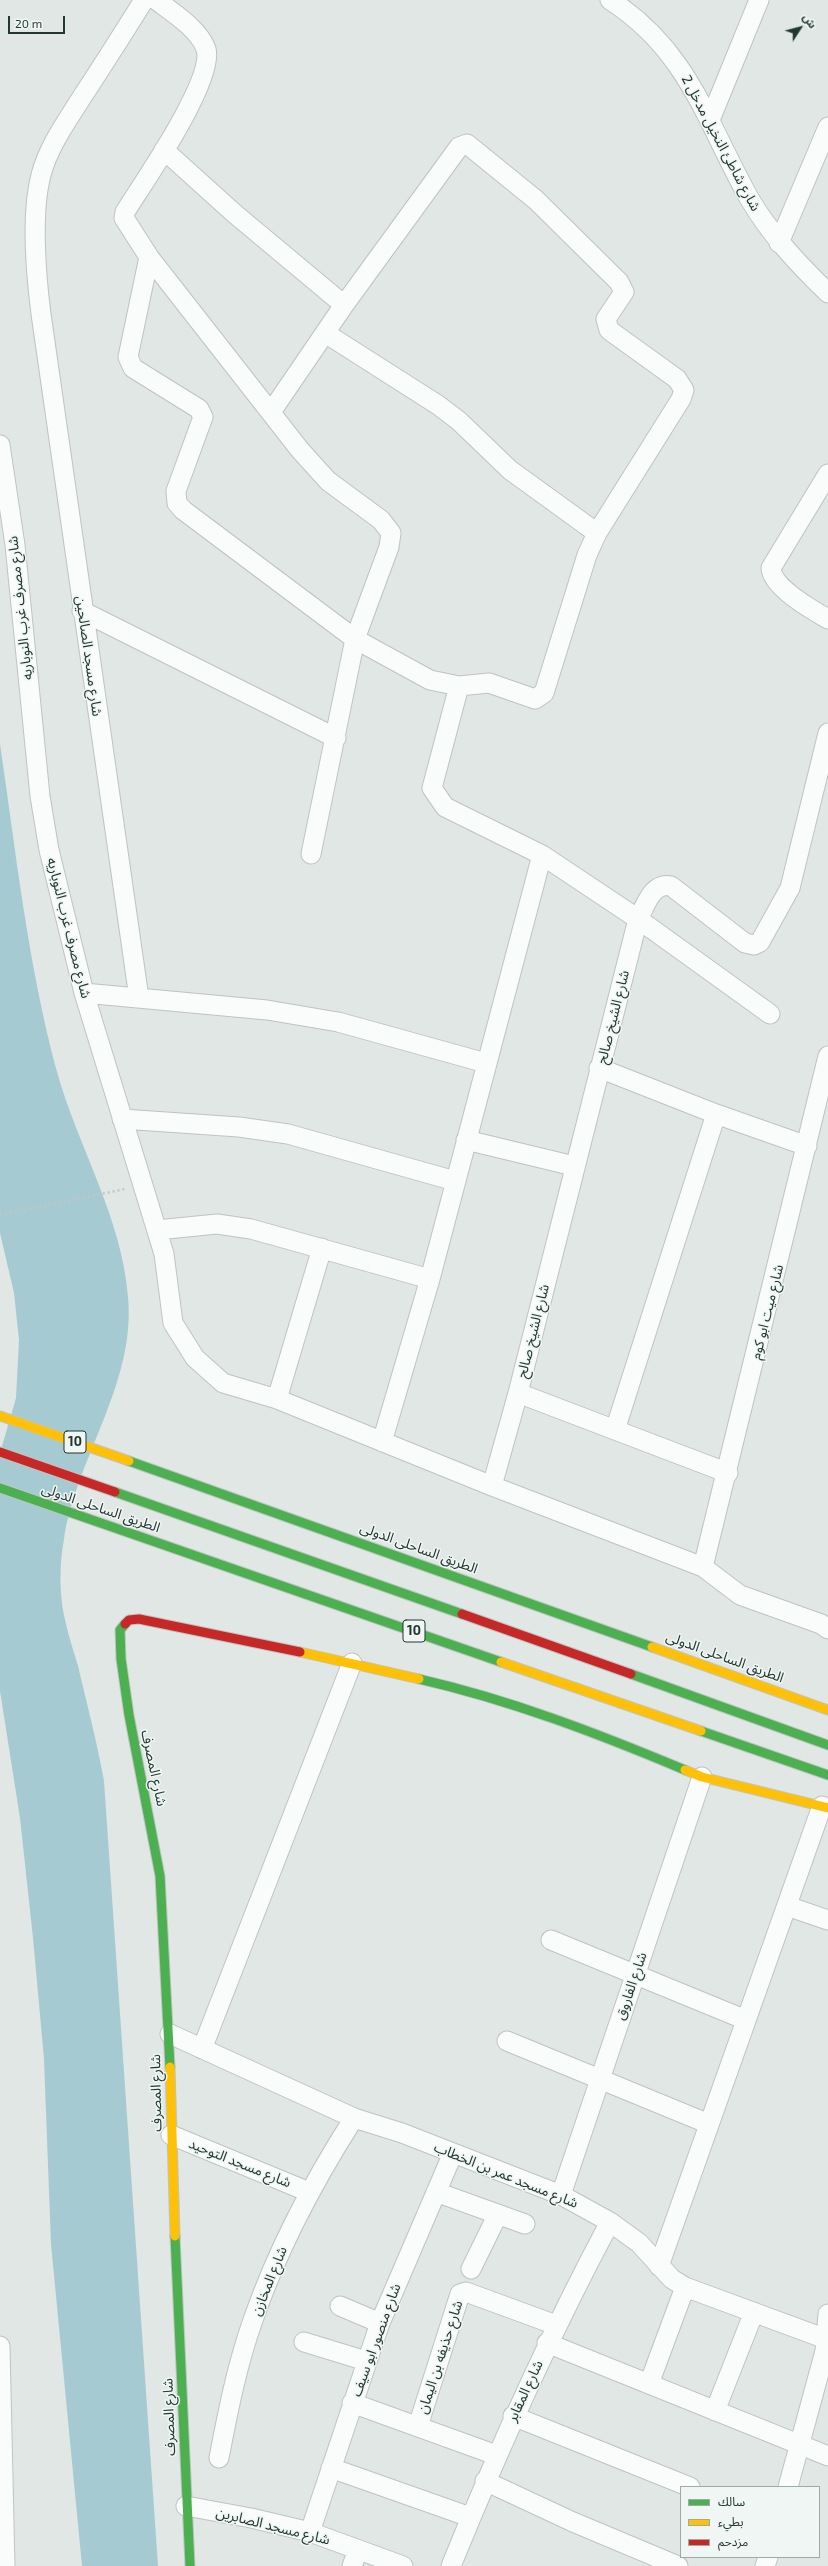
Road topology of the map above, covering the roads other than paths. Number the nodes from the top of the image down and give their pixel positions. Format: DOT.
graph roads {
  1 [pos="144,0"];
  2 [pos="156,0"];
  3 [pos="610,0"];
  4 [pos="759,0"];
  5 [pos="710,120"];
  6 [pos="828,127"];
  7 [pos="164,150"];
  8 [pos="779,243"];
  9 [pos="149,257"];
  10 [pos="828,293"];
  11 [pos="344,306"];
  12 [pos="325,333"];
  13 [pos="271,412"];
  14 [pos="0,445"];
  15 [pos="828,474"];
  16 [pos="597,533"];
  17 [pos="82,611"];
  18 [pos="828,619"];
  19 [pos="355,639"];
  20 [pos="459,686"];
  21 [pos="828,733"];
  22 [pos="336,738"];
  23 [pos="311,854"];
  24 [pos="542,856"];
  25 [pos="638,919"];
  26 [pos="84,993"];
  27 [pos="139,998"];
  28 [pos="770,1014"];
  29 [pos="828,1056"];
  30 [pos="486,1063"];
  31 [pos="599,1068"];
  32 [pos="716,1114"];
  33 [pos="122,1119"];
  34 [pos="466,1140"];
  35 [pos="807,1146"];
  36 [pos="574,1166"];
  37 [pos="455,1182"];
  38 [pos="157,1230"];
  39 [pos="322,1248"];
  40 [pos="430,1279"];
  41 [pos="518,1393"];
  42 [pos="277,1399"];
  43 [pos="0,1416"];
  44 [pos="615,1430"];
  45 [pos="382,1442"];
  46 [pos="0,1452"];
  47 [pos="728,1473"];
  48 [pos="492,1486"];
  49 [pos="0,1488"];
  50 [pos="703,1567"];
  51 [pos="828,1629"];
  52 [pos="352,1663"];
  53 [pos="828,1710"];
  54 [pos="828,1745"];
  55 [pos="828,1775"];
  56 [pos="702,1776"];
  57 [pos="825,1807"];
  58 [pos="787,1906"];
  59 [pos="828,1920"];
  60 [pos="551,1940"];
  61 [pos="635,1974"];
  62 [pos="746,2020"];
  63 [pos="170,2034"];
  64 [pos="507,2041"];
  65 [pos="202,2049"];
  66 [pos="600,2079"];
  67 [pos="354,2118"];
  68 [pos="709,2124"];
  69 [pos="171,2135"];
  70 [pos="453,2153"];
  71 [pos="309,2192"];
  72 [pos="436,2192"];
  73 [pos="561,2195"];
  74 [pos="498,2214"];
  75 [pos="610,2222"];
  76 [pos="525,2224"];
  77 [pos="659,2266"];
  78 [pos="471,2270"];
  79 [pos="685,2287"];
  80 [pos="340,2306"];
  81 [pos="754,2312"];
  82 [pos="828,2316"];
  83 [pos="380,2323"];
  84 [pos="556,2325"];
  85 [pos="826,2339"];
  86 [pos="304,2342"];
  87 [pos="547,2343"];
  88 [pos="0,2346"];
  89 [pos="366,2360"];
  90 [pos="0,2366"];
  91 [pos="649,2384"];
  92 [pos="352,2403"];
  93 [pos="715,2410"];
  94 [pos="513,2416"];
  95 [pos="418,2426"];
  96 [pos="800,2445"];
  97 [pos="496,2455"];
  98 [pos="828,2456"];
  99 [pos="219,2458"];
  100 [pos="1,2466"];
  101 [pos="331,2468"];
  102 [pos="484,2481"];
  103 [pos="688,2486"];
  104 [pos="788,2486"];
  105 [pos="186,2506"];
  106 [pos="470,2517"];
  107 [pos="310,2532"];
  108 [pos="355,2558"];
  109 [pos="453,2565"];
  110 [pos="5,2566"];
  111 [pos="190,2566"];
  112 [pos="403,2566"];
  113 [pos="678,2566"];
  1 -- 17 [label="street, شارع مسجد الصالحين"];
  2 -- 7 [label="street"];
  3 -- 5 [label="street, شارع شاطئ النخيل مدخل 2"];
  4 -- 5 [label="street"];
  5 -- 8 [label="street, شارع شاطئ النخيل مدخل 2"];
  6 -- 8 [label="street"];
  7 -- 9 [label="street"];
  7 -- 11 [label="street"];
  8 -- 10 [label="street, شارع شاطئ النخيل مدخل 2"];
  9 -- 13 [label="street"];
  9 -- 19 [label="street"];
  11 -- 12 [label="street"];
  11 -- 16 [label="street"];
  12 -- 13 [label="street"];
  12 -- 16 [label="street"];
  13 -- 19 [label="street"];
  14 -- 26 [label="street, شارع مصرف غرب النوباريه"];
  15 -- 18 [label="street"];
  16 -- 20 [label="street"];
  17 -- 22 [label="street"];
  17 -- 27 [label="street, شارع مسجد الصالحين"];
  19 -- 20 [label="street"];
  19 -- 22 [label="street"];
  20 -- 24 [label="street"];
  21 -- 25 [label="street, شارع الشيخ صالح"];
  22 -- 23 [label="street"];
  24 -- 25 [label="street"];
  24 -- 30 [label="street"];
  25 -- 28 [label="street"];
  25 -- 31 [label="street, شارع الشيخ صالح"];
  26 -- 27 [label="street"];
  26 -- 33 [label="street, شارع مصرف غرب النوباريه"];
  27 -- 30 [label="street"];
  29 -- 35 [label="street, شارع ميت ابو كوم"];
  30 -- 34 [label="street"];
  31 -- 32 [label="street"];
  31 -- 36 [label="street, شارع الشيخ صالح"];
  32 -- 35 [label="street"];
  32 -- 44 [label="street"];
  33 -- 37 [label="street"];
  33 -- 38 [label="street, شارع مصرف غرب النوباريه"];
  34 -- 36 [label="street"];
  34 -- 37 [label="street"];
  35 -- 47 [label="street, شارع ميت ابو كوم"];
  36 -- 41 [label="street, شارع الشيخ صالح"];
  37 -- 40 [label="street"];
  38 -- 39 [label="street"];
  38 -- 42 [label="street, شارع مصرف غرب النوباريه"];
  39 -- 40 [label="street"];
  39 -- 42 [label="street"];
  40 -- 45 [label="street"];
  41 -- 44 [label="street"];
  41 -- 48 [label="street, شارع الشيخ صالح"];
  42 -- 45 [label="street"];
  43 -- 53 [label="main road, الطريق الساحلى الدولى / 10"];
  44 -- 47 [label="street"];
  45 -- 48 [label="street"];
  46 -- 54 [label="main road"];
  47 -- 50 [label="street, شارع ميت ابو كوم"];
  48 -- 50 [label="street"];
  49 -- 55 [label="main road, الطريق الساحلى الدولى / 10"];
  50 -- 51 [label="street"];
  52 -- 56 [label="main road"];
  52 -- 63 [label="main road, شارع المصرف"];
  52 -- 65 [label="street"];
  56 -- 57 [label="main road"];
  56 -- 61 [label="street, شارع الفاروق"];
  57 -- 58 [label="street"];
  58 -- 59 [label="street"];
  58 -- 62 [label="street"];
  60 -- 61 [label="street"];
  61 -- 62 [label="street"];
  61 -- 66 [label="street, شارع الفاروق"];
  62 -- 68 [label="street"];
  63 -- 65 [label="street, شارع مسجد عمر بن الخطاب"];
  63 -- 69 [label="main road, شارع المصرف"];
  64 -- 66 [label="street"];
  65 -- 67 [label="street, شارع مسجد عمر بن الخطاب"];
  66 -- 68 [label="street"];
  66 -- 73 [label="street, شارع الفاروق"];
  67 -- 70 [label="street, شارع مسجد عمر بن الخطاب"];
  67 -- 71 [label="street, شارع المخازن"];
  68 -- 77 [label="street"];
  69 -- 71 [label="street, شارع مسجد التوحيد"];
  69 -- 105 [label="main road, شارع المصرف"];
  70 -- 72 [label="street, شارع منصور ابو سيف"];
  70 -- 73 [label="street, شارع مسجد عمر بن الخطاب"];
  71 -- 99 [label="street, شارع المخازن"];
  72 -- 74 [label="street"];
  72 -- 83 [label="street, شارع منصور ابو سيف"];
  73 -- 75 [label="street, شارع مسجد عمر بن الخطاب"];
  74 -- 76 [label="street"];
  74 -- 78 [label="street"];
  75 -- 77 [label="street, شارع مسجد عمر بن الخطاب"];
  75 -- 84 [label="street, شارع المقابر"];
  77 -- 79 [label="street, شارع مسجد عمر بن الخطاب"];
  79 -- 81 [label="street, شارع مسجد عمر بن الخطاب"];
  79 -- 91 [label="street"];
  80 -- 83 [label="street"];
  81 -- 85 [label="street, شارع مسجد عمر بن الخطاب"];
  81 -- 93 [label="street"];
  82 -- 85 [label="street"];
  83 -- 89 [label="street, شارع منصور ابو سيف"];
  84 -- 87 [label="street, شارع المقابر"];
  84 -- 95 [label="street, شارع حذيفه بن اليمان"];
  85 -- 96 [label="street"];
  86 -- 89 [label="street"];
  87 -- 91 [label="street"];
  87 -- 94 [label="street, شارع المقابر"];
  88 -- 90 [label="street"];
  89 -- 92 [label="street, شارع منصور ابو سيف"];
  90 -- 100 [label="street"];
  91 -- 93 [label="street"];
  92 -- 95 [label="street"];
  92 -- 101 [label="street, شارع منصور ابو سيف"];
  93 -- 96 [label="street"];
  94 -- 97 [label="street, شارع المقابر"];
  94 -- 103 [label="street"];
  95 -- 97 [label="street"];
  96 -- 98 [label="street"];
  96 -- 104 [label="street"];
  97 -- 102 [label="street, شارع المقابر"];
  100 -- 110 [label="street"];
  101 -- 106 [label="street"];
  101 -- 107 [label="street, شارع منصور ابو سيف"];
  102 -- 106 [label="street, شارع المقابر"];
  102 -- 113 [label="street"];
  105 -- 107 [label="street, شارع مسجد الصابرين"];
  105 -- 111 [label="main road, شارع المصرف"];
  106 -- 109 [label="street, شارع المقابر"];
  107 -- 108 [label="street, شارع مسجد الصابرين"];
  108 -- 112 [label="street, شارع مسجد الصابرين"];
}
